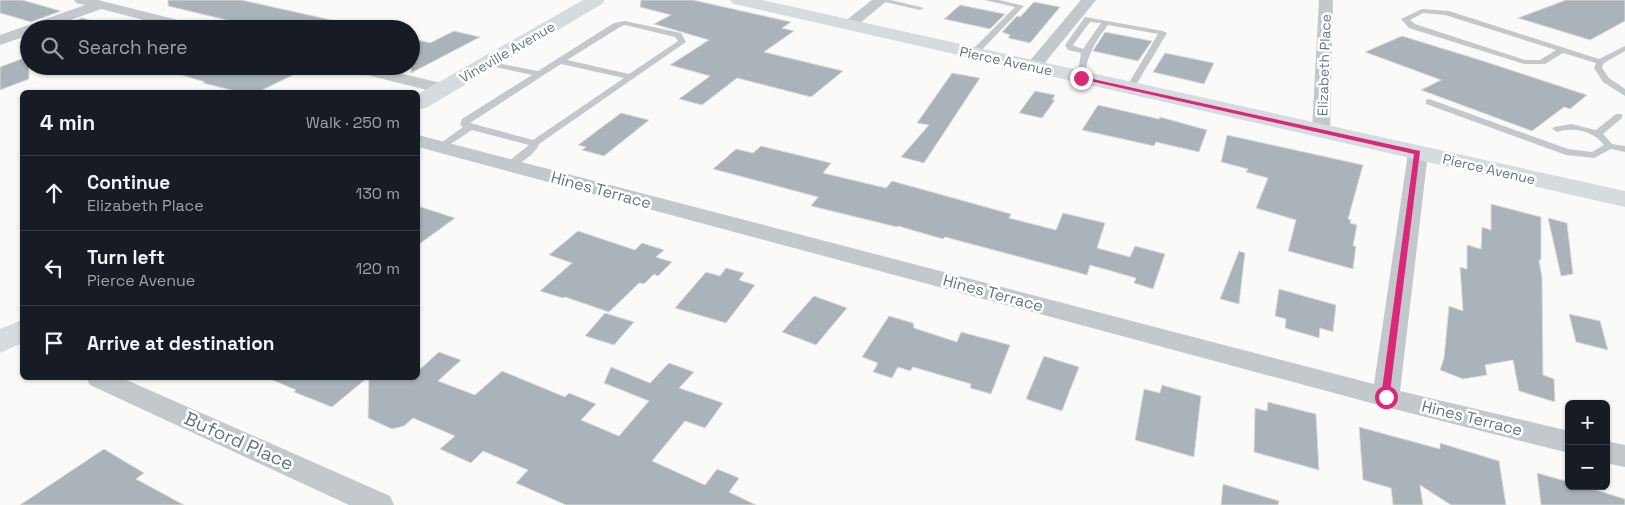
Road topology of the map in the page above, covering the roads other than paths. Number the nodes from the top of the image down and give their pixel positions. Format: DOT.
graph roads {
  1 [pos="81,0"];
  2 [pos="596,0"];
  3 [pos="880,0"];
  4 [pos="988,0"];
  5 [pos="1090,0"];
  6 [pos="1326,0"];
  7 [pos="750,1"];
  8 [pos="100,5"];
  9 [pos="920,8"];
  10 [pos="56,20"];
  11 [pos="161,20"];
  12 [pos="1106,22"];
  13 [pos="849,25"];
  14 [pos="20,33"];
  15 [pos="0,40"];
  16 [pos="1625,48"];
  17 [pos="1562,50"];
  18 [pos="1085,52"];
  19 [pos="973,54"];
  20 [pos="559,61"];
  21 [pos="489,62"];
  22 [pos="1600,62"];
  23 [pos="1033,67"];
  24 [pos="539,74"];
  25 [pos="384,75"];
  26 [pos="631,77"];
  27 [pos="1081,78"];
  28 [pos="1130,88"];
  29 [pos="442,90"];
  30 [pos="1625,93"];
  31 [pos="1429,102"];
  32 [pos="420,103"];
  33 [pos="1619,116"];
  34 [pos="468,124"];
  35 [pos="1321,130"];
  36 [pos="1598,133"];
  37 [pos="420,142"];
  38 [pos="534,143"];
  39 [pos="1539,143"];
  40 [pos="1608,146"];
  41 [pos="440,147"];
  42 [pos="1625,149"];
  43 [pos="1418,153"];
  44 [pos="509,165"];
  45 [pos="1625,199"];
  46 [pos="103,380"];
  47 [pos="1386,397"];
  48 [pos="1565,441"];
  49 [pos="1610,453"];
  50 [pos="1625,456"];
  51 [pos="379,505"];
  1 -- 8 [label="street"];
  2 -- 21 [label="main road, Vineville Avenue"];
  3 -- 9 [label="lane"];
  3 -- 13 [label="street"];
  4 -- 19 [label="lane"];
  5 -- 23 [label="street"];
  6 -- 35 [label="street, Elizabeth Place"];
  7 -- 13 [label="main road, Pierce Avenue"];
  8 -- 10 [label="street"];
  8 -- 11 [label="street"];
  12 -- 18 [label="lane"];
  12 -- 18 [label="lane"];
  12 -- 28 [label="lane"];
  13 -- 19 [label="main road, Pierce Avenue"];
  14 -- 15 [label="street"];
  16 -- 22 [label="lane"];
  17 -- 17 [label="lane"];
  17 -- 22 [label="lane"];
  18 -- 27 [label="lane"];
  19 -- 23 [label="main road, Pierce Avenue"];
  20 -- 24 [label="lane"];
  20 -- 26 [label="lane"];
  20 -- 26 [label="lane"];
  21 -- 24 [label="lane"];
  21 -- 29 [label="main road, Vineville Avenue"];
  22 -- 30 [label="lane"];
  23 -- 27 [label="main road, Pierce Avenue"];
  24 -- 34 [label="lane"];
  25 -- 29 [label="street"];
  26 -- 38 [label="lane"];
  27 -- 28 [label="main road, Pierce Avenue"];
  28 -- 35 [label="main road, Pierce Avenue"];
  29 -- 32 [label="main road, Vineville Avenue"];
  31 -- 39 [label="lane"];
  33 -- 36 [label="lane"];
  34 -- 38 [label="lane"];
  34 -- 41 [label="lane"];
  35 -- 43 [label="main road, Pierce Avenue"];
  36 -- 39 [label="lane"];
  36 -- 40 [label="lane"];
  37 -- 41 [label="street, Hines Terrace"];
  38 -- 44 [label="lane"];
  39 -- 40 [label="lane"];
  40 -- 42 [label="lane"];
  41 -- 44 [label="street, Hines Terrace"];
  43 -- 45 [label="main road, Pierce Avenue"];
  43 -- 47 [label="street"];
  44 -- 47 [label="street, Hines Terrace"];
  46 -- 51 [label="street, Buford Place"];
  47 -- 48 [label="street, Hines Terrace"];
  49 -- 50 [label="street"];
}
